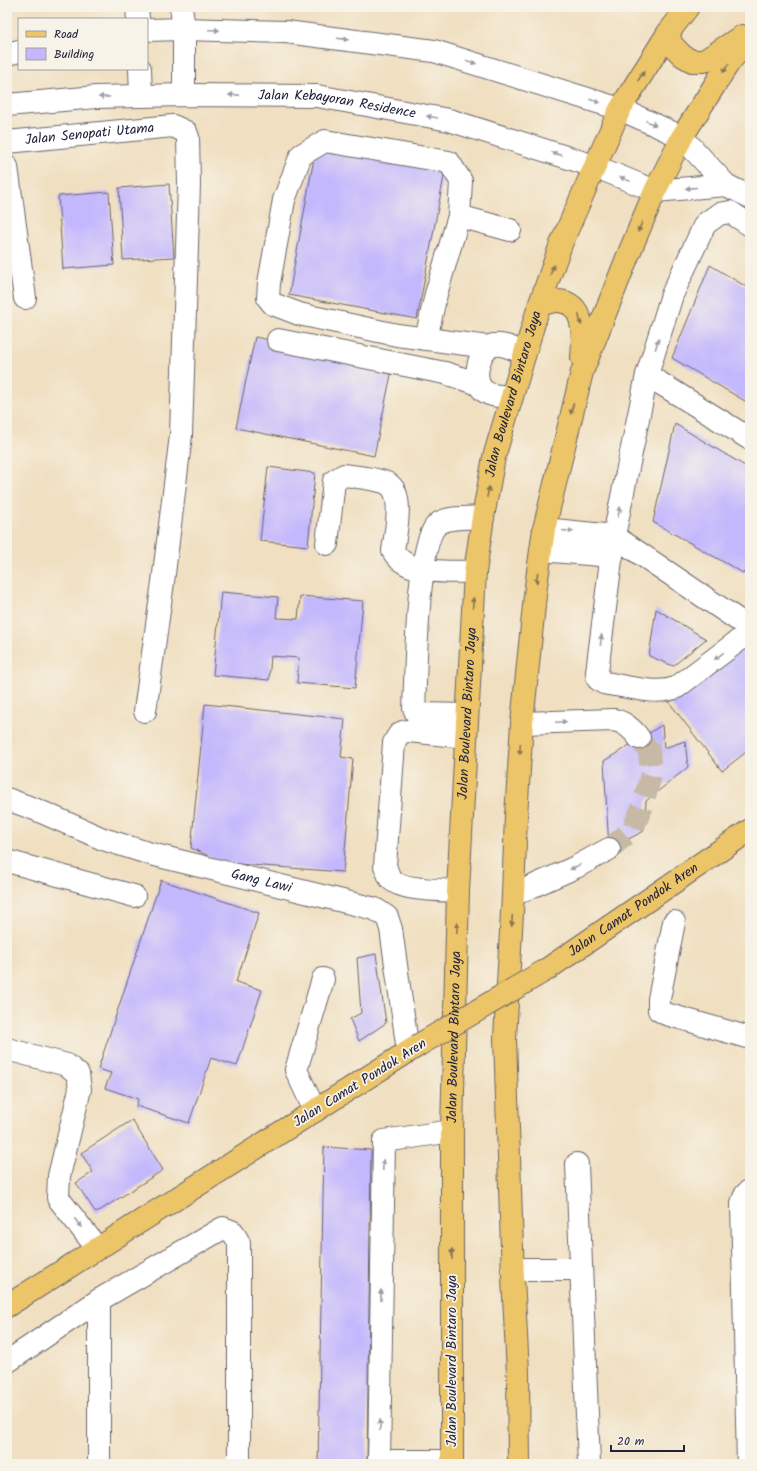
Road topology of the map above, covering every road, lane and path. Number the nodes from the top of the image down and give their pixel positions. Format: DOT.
graph roads {
  1 [pos="137,7"];
  2 [pos="181,7"];
  3 [pos="688,7"];
  4 [pos="138,18"];
  5 [pos="184,29"];
  6 [pos="148,30"];
  7 [pos="750,31"];
  8 [pos="668,33"];
  9 [pos="750,37"];
  10 [pos="18,51"];
  11 [pos="7,54"];
  12 [pos="140,70"];
  13 [pos="184,95"];
  14 [pos="141,96"];
  15 [pos="7,105"];
  16 [pos="620,109"];
  17 [pos="682,138"];
  18 [pos="7,142"];
  19 [pos="7,166"];
  20 [pos="594,166"];
  21 [pos="726,185"];
  22 [pos="655,191"];
  23 [pos="750,197"];
  24 [pos="459,216"];
  25 [pos="750,225"];
  26 [pos="510,230"];
  27 [pos="25,298"];
  28 [pos="539,306"];
  29 [pos="426,339"];
  30 [pos="278,340"];
  31 [pos="488,347"];
  32 [pos="524,352"];
  33 [pos="582,372"];
  34 [pos="647,375"];
  35 [pos="479,384"];
  36 [pos="511,397"];
  37 [pos="750,439"];
  38 [pos="483,517"];
  39 [pos="542,539"];
  40 [pos="327,544"];
  41 [pos="613,546"];
  42 [pos="422,569"];
  43 [pos="475,572"];
  44 [pos="750,628"];
  45 [pos="750,632"];
  46 [pos="145,711"];
  47 [pos="467,715"];
  48 [pos="522,723"];
  49 [pos="466,737"];
  50 [pos="640,738"];
  51 [pos="7,799"];
  52 [pos="750,830"];
  53 [pos="609,849"];
  54 [pos="7,860"];
  55 [pos="458,891"];
  56 [pos="513,895"];
  57 [pos="134,896"];
  58 [pos="674,922"];
  59 [pos="323,979"];
  60 [pos="750,1038"];
  61 [pos="7,1049"];
  62 [pos="413,1049"];
  63 [pos="315,1110"];
  64 [pos="452,1131"];
  65 [pos="577,1164"];
  66 [pos="750,1190"];
  67 [pos="97,1248"];
  68 [pos="512,1273"];
  69 [pos="580,1273"];
  70 [pos="100,1300"];
  71 [pos="7,1306"];
  72 [pos="7,1362"];
  73 [pos="379,1462"];
  74 [pos="452,1463"];
  75 [pos="99,1464"];
  76 [pos="239,1464"];
  77 [pos="519,1464"];
  78 [pos="589,1464"];
  79 [pos="748,1464"];
  1 -- 4 [label="street"];
  2 -- 5 [label="street"];
  3 -- 8 [label="main road, Jalan Boulevard Bintaro Jaya"];
  5 -- 6 [label="street"];
  5 -- 13 [label="street"];
  5 -- 16 [label="street, one-way"];
  7 -- 8 [label="main road"];
  16 -- 8 [label="main road, Jalan Boulevard Bintaro Jaya, one-way"];
  9 -- 17 [label="main road, one-way"];
  10 -- 11 [label="street"];
  12 -- 14 [label="street"];
  13 -- 14 [label="street, Jalan Kebayoran Residence"];
  20 -- 13 [label="street, Jalan Kebayoran Residence, one-way"];
  14 -- 15 [label="street, Jalan Kebayoran Residence, one-way"];
  16 -- 17 [label="street, one-way"];
  16 -- 20 [label="main road, Jalan Boulevard Bintaro Jaya"];
  17 -- 21 [label="street"];
  17 -- 22 [label="main road"];
  18 -- 46 [label="street, Jalan Senopati Utama"];
  19 -- 27 [label="street"];
  22 -- 20 [label="street, Jalan Kebayoran Residence, one-way"];
  28 -- 20 [label="main road, Jalan Boulevard Bintaro Jaya, one-way"];
  21 -- 22 [label="street, one-way"];
  21 -- 23 [label="street"];
  22 -- 33 [label="main road, one-way"];
  24 -- 26 [label="street"];
  24 -- 29 [label="street"];
  24 -- 29 [label="street"];
  34 -- 25 [label="street, one-way"];
  28 -- 32 [label="main road, Jalan Boulevard Bintaro Jaya"];
  28 -- 33 [label="main road, one-way"];
  29 -- 31 [label="street"];
  30 -- 35 [label="street"];
  31 -- 32 [label="street"];
  31 -- 35 [label="street"];
  32 -- 36 [label="main road, Jalan Boulevard Bintaro Jaya"];
  33 -- 39 [label="main road, one-way"];
  34 -- 37 [label="street"];
  41 -- 34 [label="street, one-way"];
  35 -- 36 [label="street"];
  38 -- 36 [label="main road, Jalan Boulevard Bintaro Jaya, one-way"];
  38 -- 42 [label="street"];
  38 -- 43 [label="main road, Jalan Boulevard Bintaro Jaya"];
  39 -- 41 [label="street"];
  39 -- 48 [label="main road, one-way"];
  40 -- 42 [label="street"];
  41 -- 44 [label="street"];
  45 -- 41 [label="street, one-way"];
  42 -- 43 [label="street"];
  42 -- 47 [label="street"];
  47 -- 43 [label="main road, Jalan Boulevard Bintaro Jaya, one-way"];
  47 -- 49 [label="main road, Jalan Boulevard Bintaro Jaya"];
  48 -- 50 [label="street, one-way"];
  48 -- 56 [label="main road, one-way"];
  49 -- 55 [label="main road, Jalan Boulevard Bintaro Jaya"];
  49 -- 55 [label="street"];
  51 -- 62 [label="street, Gang Lawi"];
  52 -- 62 [label="main road, Jalan Camat Pondok Aren, bridge"];
  53 -- 56 [label="street, one-way"];
  54 -- 57 [label="street"];
  64 -- 55 [label="main road, Jalan Boulevard Bintaro Jaya, one-way"];
  56 -- 68 [label="main road, one-way"];
  58 -- 60 [label="street"];
  59 -- 63 [label="street"];
  61 -- 67 [label="street, one-way"];
  62 -- 63 [label="main road, Jalan Camat Pondok Aren"];
  63 -- 67 [label="main road, Jalan Camat Pondok Aren"];
  73 -- 64 [label="street, one-way"];
  74 -- 64 [label="main road, Jalan Boulevard Bintaro Jaya, one-way"];
  65 -- 69 [label="street"];
  66 -- 79 [label="street"];
  67 -- 71 [label="main road, Jalan Camat Pondok Aren"];
  68 -- 69 [label="street"];
  68 -- 77 [label="main road"];
  69 -- 78 [label="street"];
  70 -- 72 [label="street"];
  70 -- 75 [label="street"];
  70 -- 76 [label="street"];
  73 -- 74 [label="street"];
}
